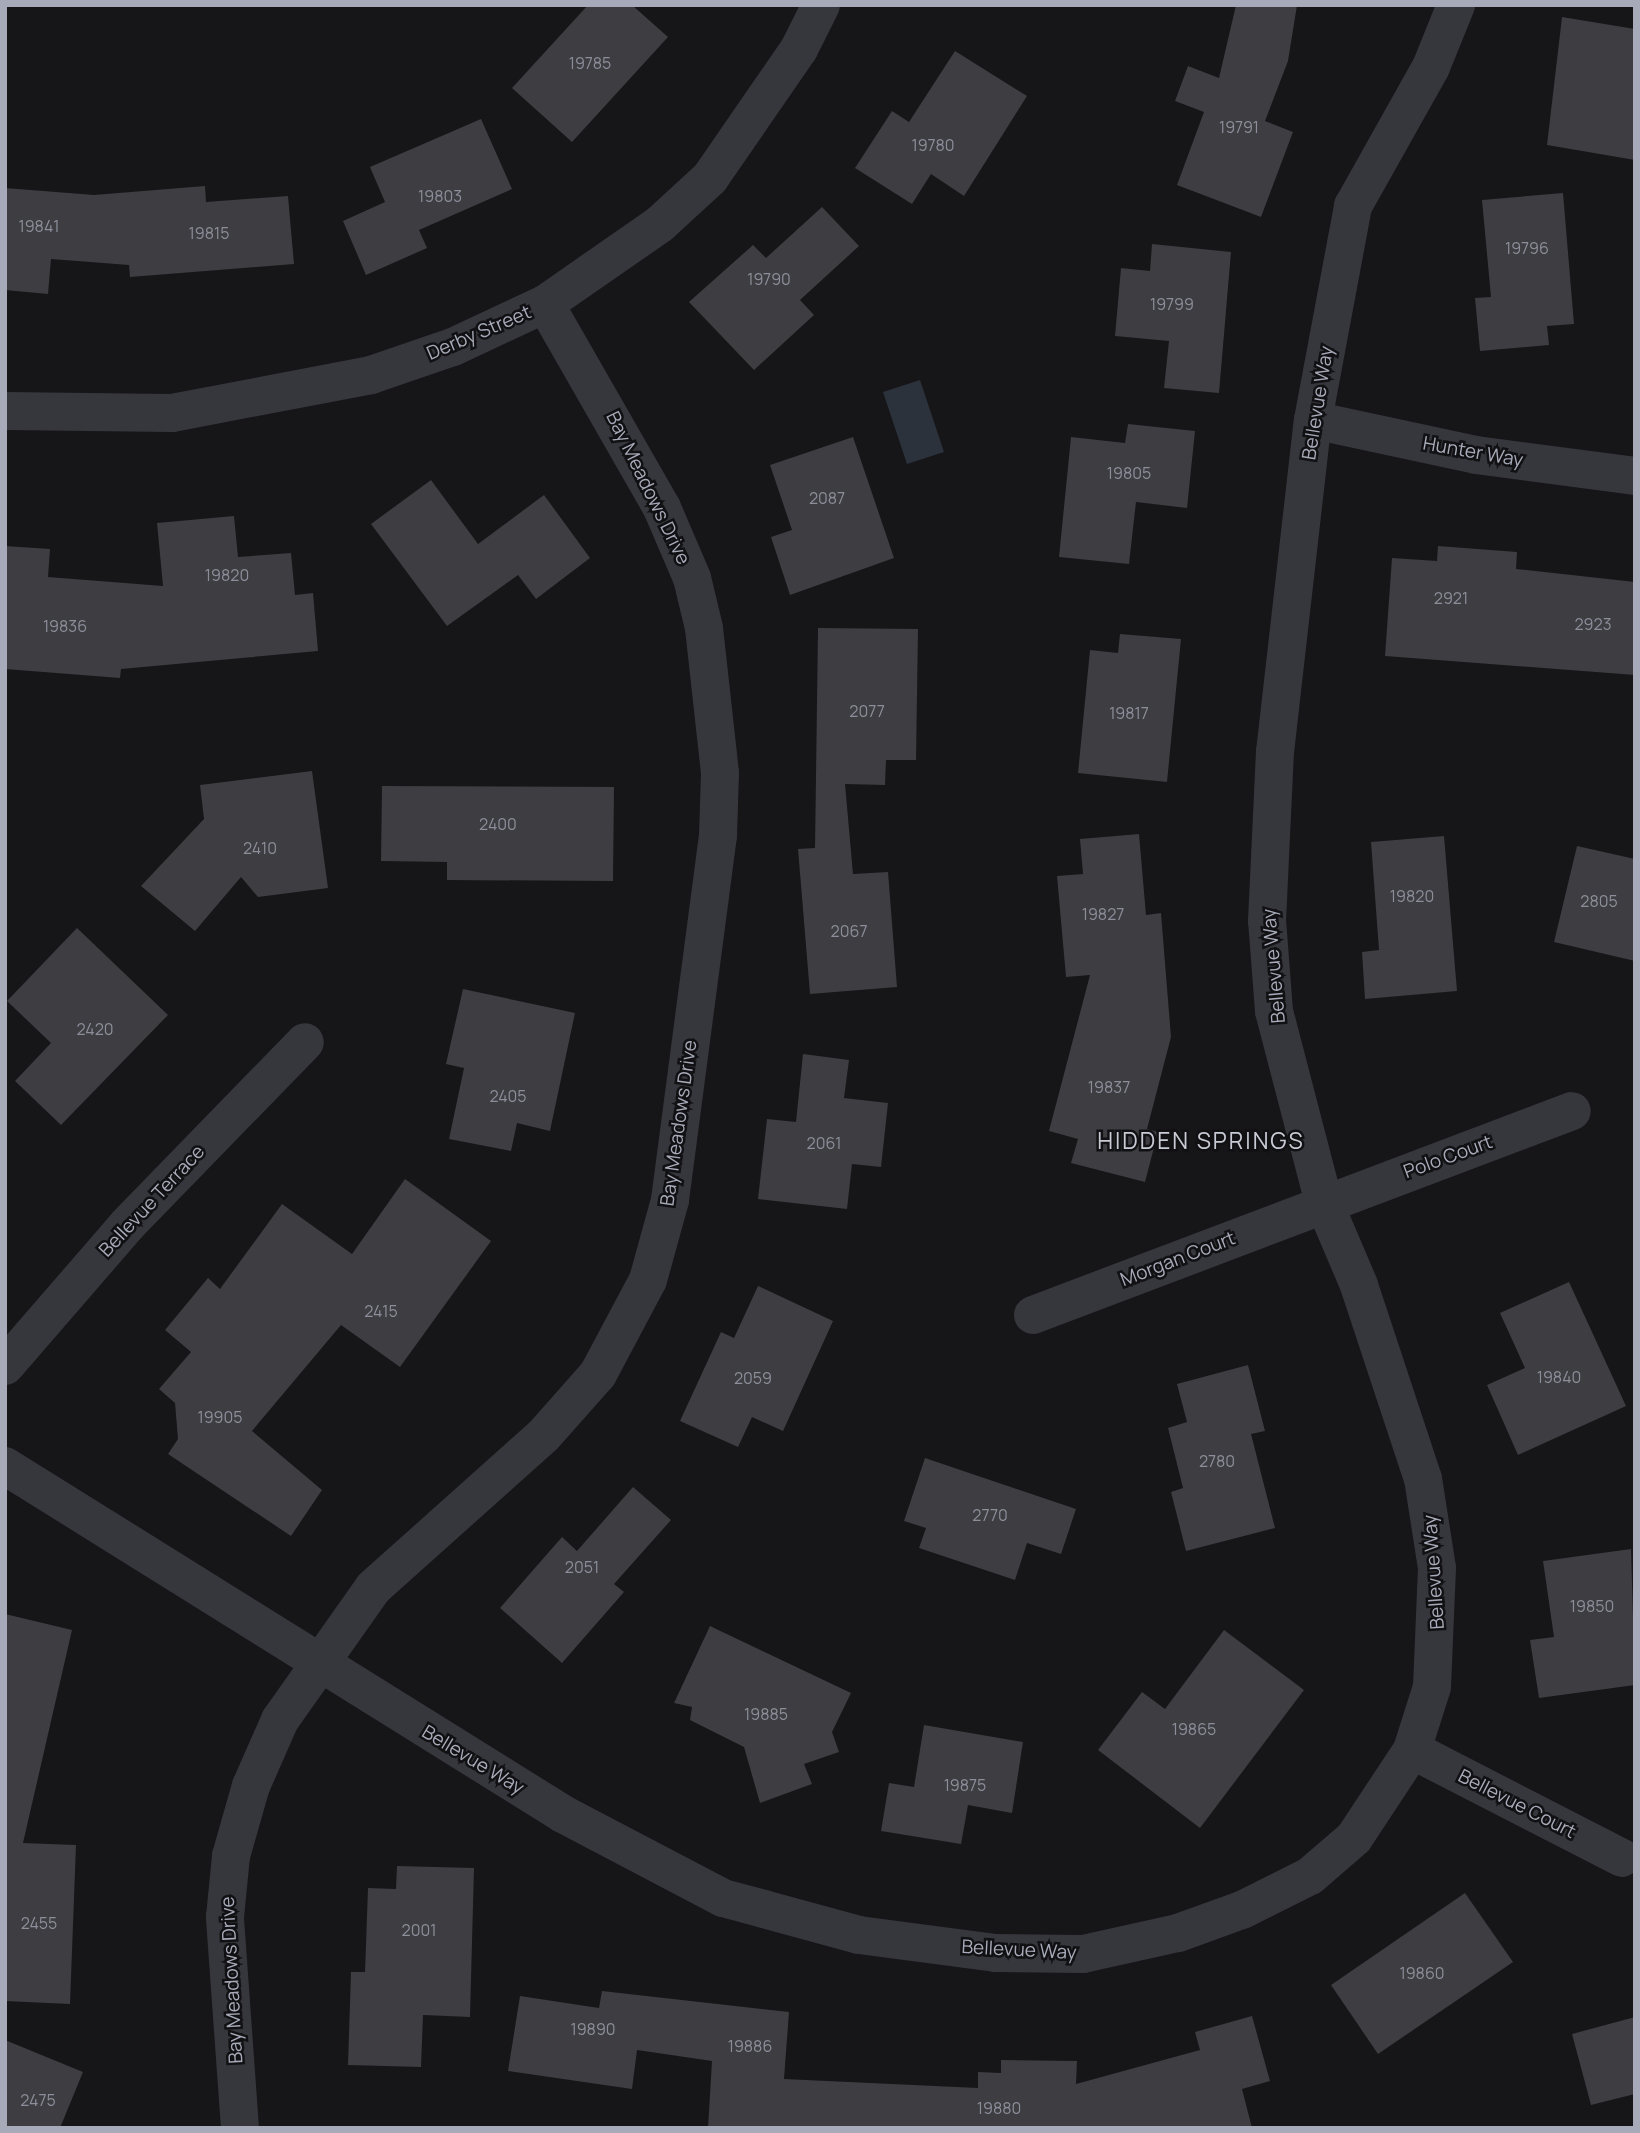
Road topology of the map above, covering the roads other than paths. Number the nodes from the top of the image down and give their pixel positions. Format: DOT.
graph roads {
  1 [pos="821,5"];
  2 [pos="1456,5"];
  3 [pos="545,304"];
  4 [pos="5,411"];
  5 [pos="1313,420"];
  6 [pos="1635,476"];
  7 [pos="305,1042"];
  8 [pos="1572,1111"];
  9 [pos="1324,1203"];
  10 [pos="1033,1315"];
  11 [pos="5,1366"];
  12 [pos="5,1466"];
  13 [pos="317,1666"];
  14 [pos="1412,1750"];
  15 [pos="1622,1858"];
  16 [pos="240,2128"];
  1 -- 3 [label="street, Derby Street"];
  2 -- 5 [label="street, Bellevue Way"];
  3 -- 4 [label="street, Derby Street"];
  3 -- 13 [label="street, Bay Meadows Drive"];
  5 -- 6 [label="street, Hunter Way"];
  5 -- 9 [label="street, Bellevue Way"];
  7 -- 11 [label="street, Bellevue Terrace"];
  8 -- 9 [label="street, Polo Court"];
  9 -- 10 [label="street, Morgan Court"];
  9 -- 14 [label="street, Bellevue Way"];
  12 -- 13 [label="street, Bellevue Way"];
  13 -- 14 [label="street, Bellevue Way"];
  13 -- 16 [label="street, Bay Meadows Drive"];
  14 -- 15 [label="street, Bellevue Court"];
}
